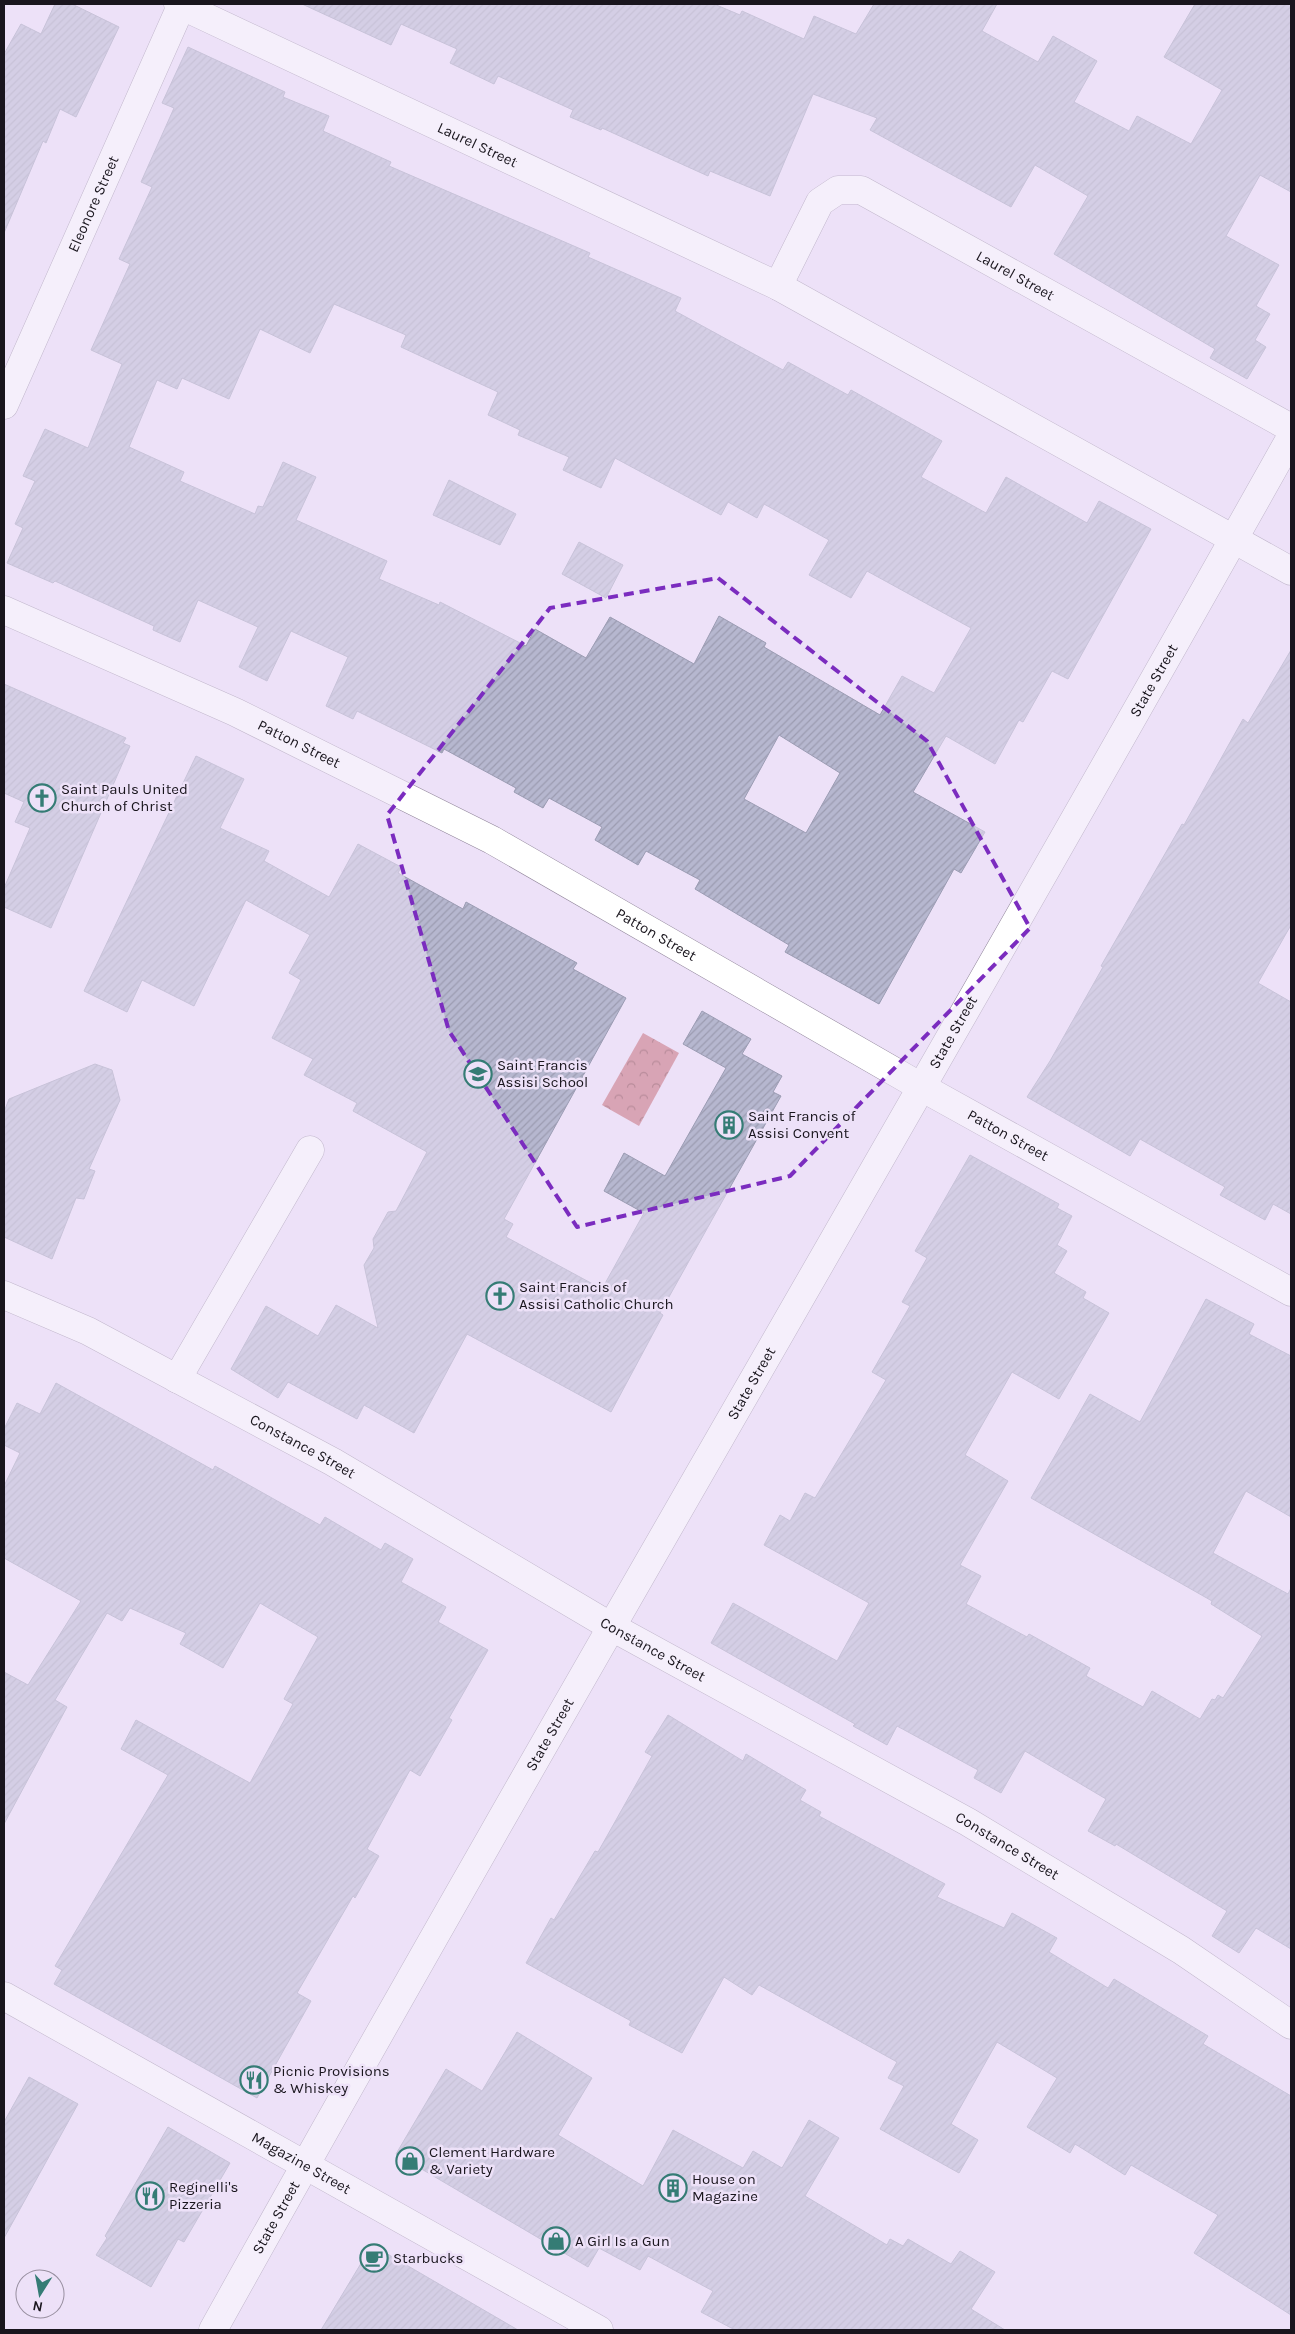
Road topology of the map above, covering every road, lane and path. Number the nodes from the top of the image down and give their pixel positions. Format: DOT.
graph roads {
  1 [pos="181,4"];
  2 [pos="778,286"];
  3 [pos="4,405"];
  4 [pos="1291,428"];
  5 [pos="1291,437"];
  6 [pos="1234,540"];
  7 [pos="1291,571"];
  8 [pos="4,610"];
  9 [pos="923,1088"];
  10 [pos="310,1150"];
  11 [pos="1291,1292"];
  12 [pos="4,1295"];
  13 [pos="177,1379"];
  14 [pos="610,1626"];
  15 [pos="4,1996"];
  16 [pos="1291,2024"];
  17 [pos="305,2164"];
  18 [pos="219,2328"];
  19 [pos="599,2330"];
  1 -- 2 [label="street, Laurel Street"];
  1 -- 3 [label="street, Eleonore Street"];
  2 -- 4 [label="street, Laurel Street"];
  2 -- 6 [label="street, Laurel Street"];
  5 -- 6 [label="street, State Street"];
  6 -- 7 [label="street, Laurel Street"];
  6 -- 9 [label="street, State Street"];
  8 -- 9 [label="street, Patton Street"];
  9 -- 11 [label="street, Patton Street"];
  9 -- 14 [label="street, State Street"];
  10 -- 13 [label="street"];
  12 -- 13 [label="street, Constance Street"];
  13 -- 14 [label="street, Constance Street"];
  14 -- 16 [label="street, Constance Street"];
  14 -- 17 [label="street, State Street"];
  15 -- 17 [label="street, Magazine Street"];
  17 -- 18 [label="street, State Street"];
  17 -- 19 [label="street, Magazine Street"];
}
